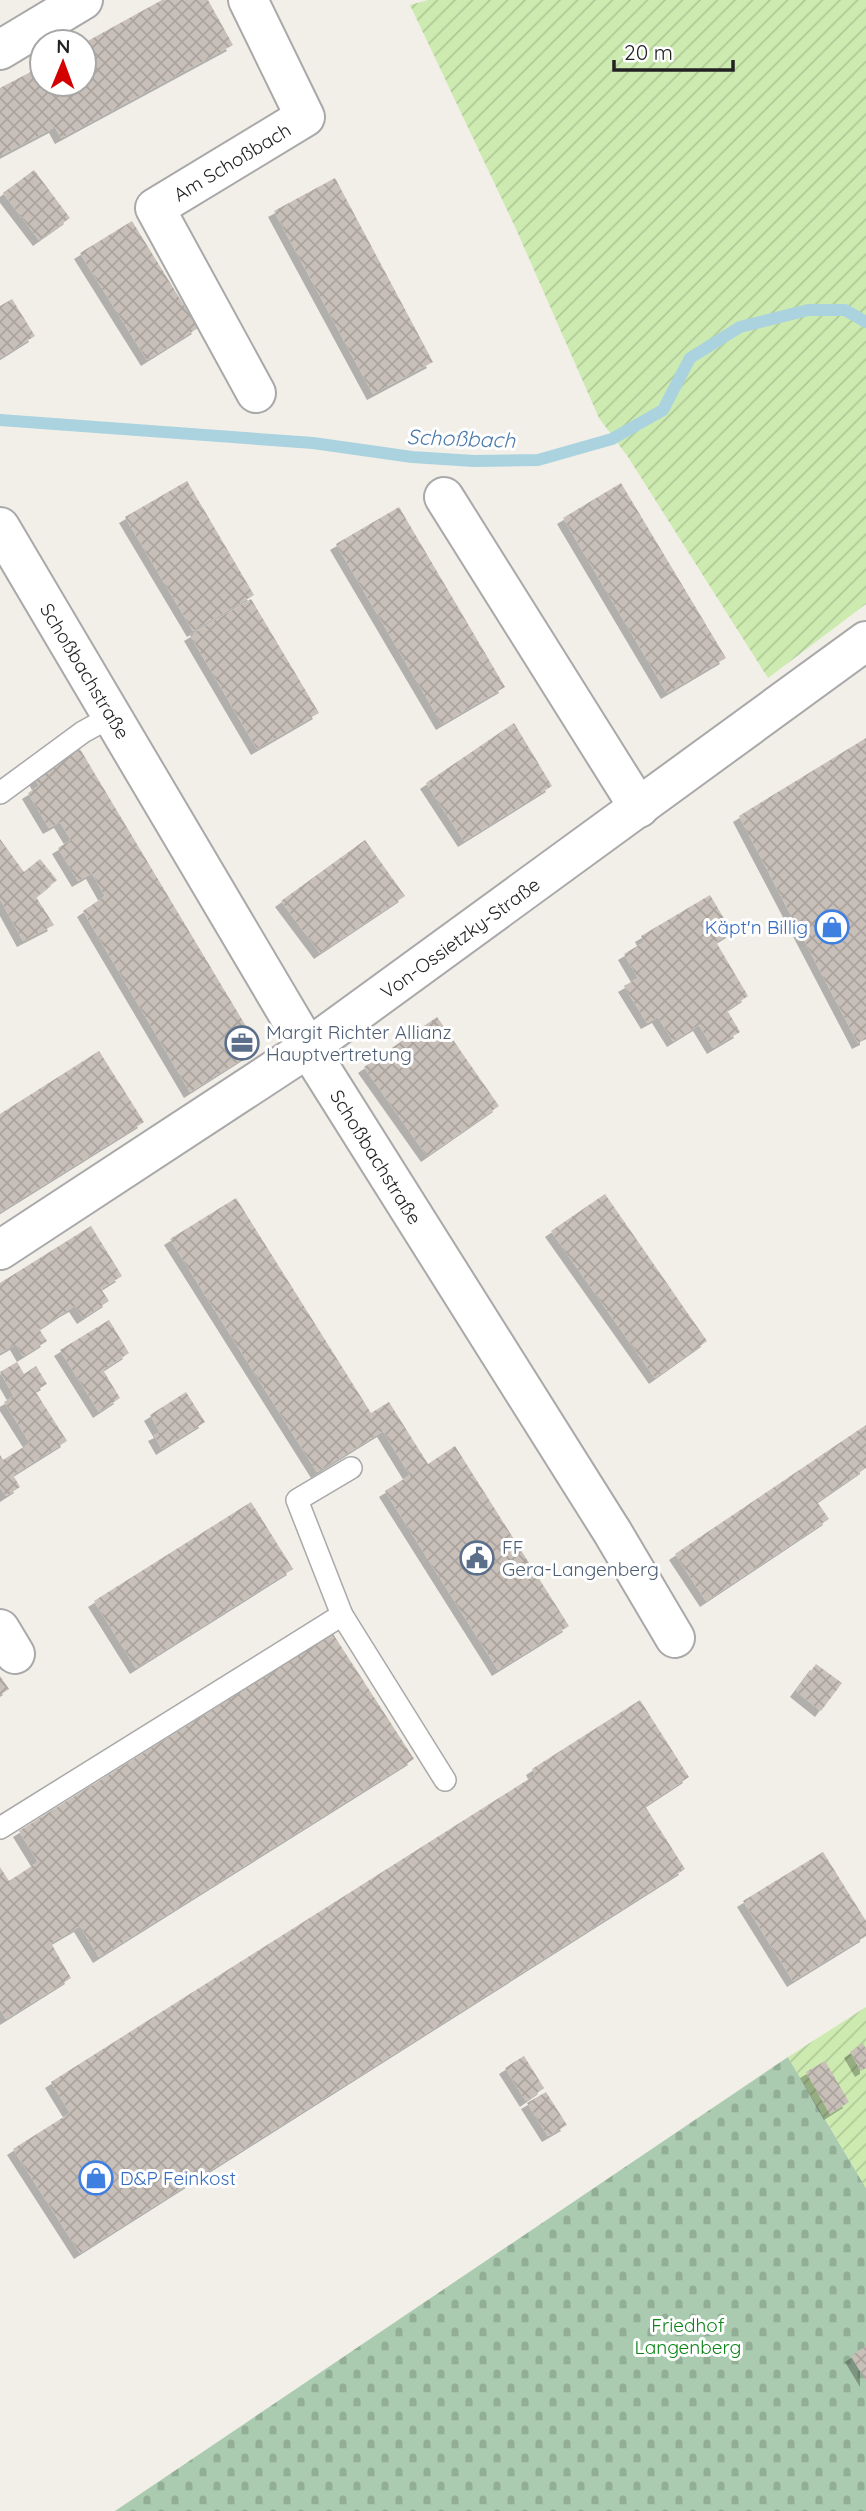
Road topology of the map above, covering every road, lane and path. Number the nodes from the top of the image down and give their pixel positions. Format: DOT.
graph roads {
  1 [pos="83,0"];
  2 [pos="248,0"];
  3 [pos="0,50"];
  4 [pos="256,393"];
  5 [pos="444,497"];
  6 [pos="0,527"];
  7 [pos="866,641"];
  8 [pos="111,716"];
  9 [pos="0,793"];
  10 [pos="639,808"];
  11 [pos="308,1048"];
  12 [pos="0,1250"];
  13 [pos="351,1468"];
  14 [pos="342,1615"];
  15 [pos="675,1638"];
  16 [pos="445,1780"];
  17 [pos="0,1828"];
  1 -- 3 [label="street"];
  2 -- 4 [label="street, Am Schoßbach"];
  5 -- 10 [label="street"];
  6 -- 8 [label="street, Schoßbachstraße"];
  7 -- 10 [label="street, Von-Ossietzky-Straße"];
  8 -- 9 [label="lane"];
  8 -- 11 [label="street, Schoßbachstraße"];
  10 -- 11 [label="street, Von-Ossietzky-Straße"];
  11 -- 12 [label="street, Von-Ossietzky-Straße"];
  11 -- 15 [label="street, Schoßbachstraße"];
  13 -- 14 [label="lane"];
  14 -- 16 [label="lane"];
  14 -- 17 [label="lane"];
}
